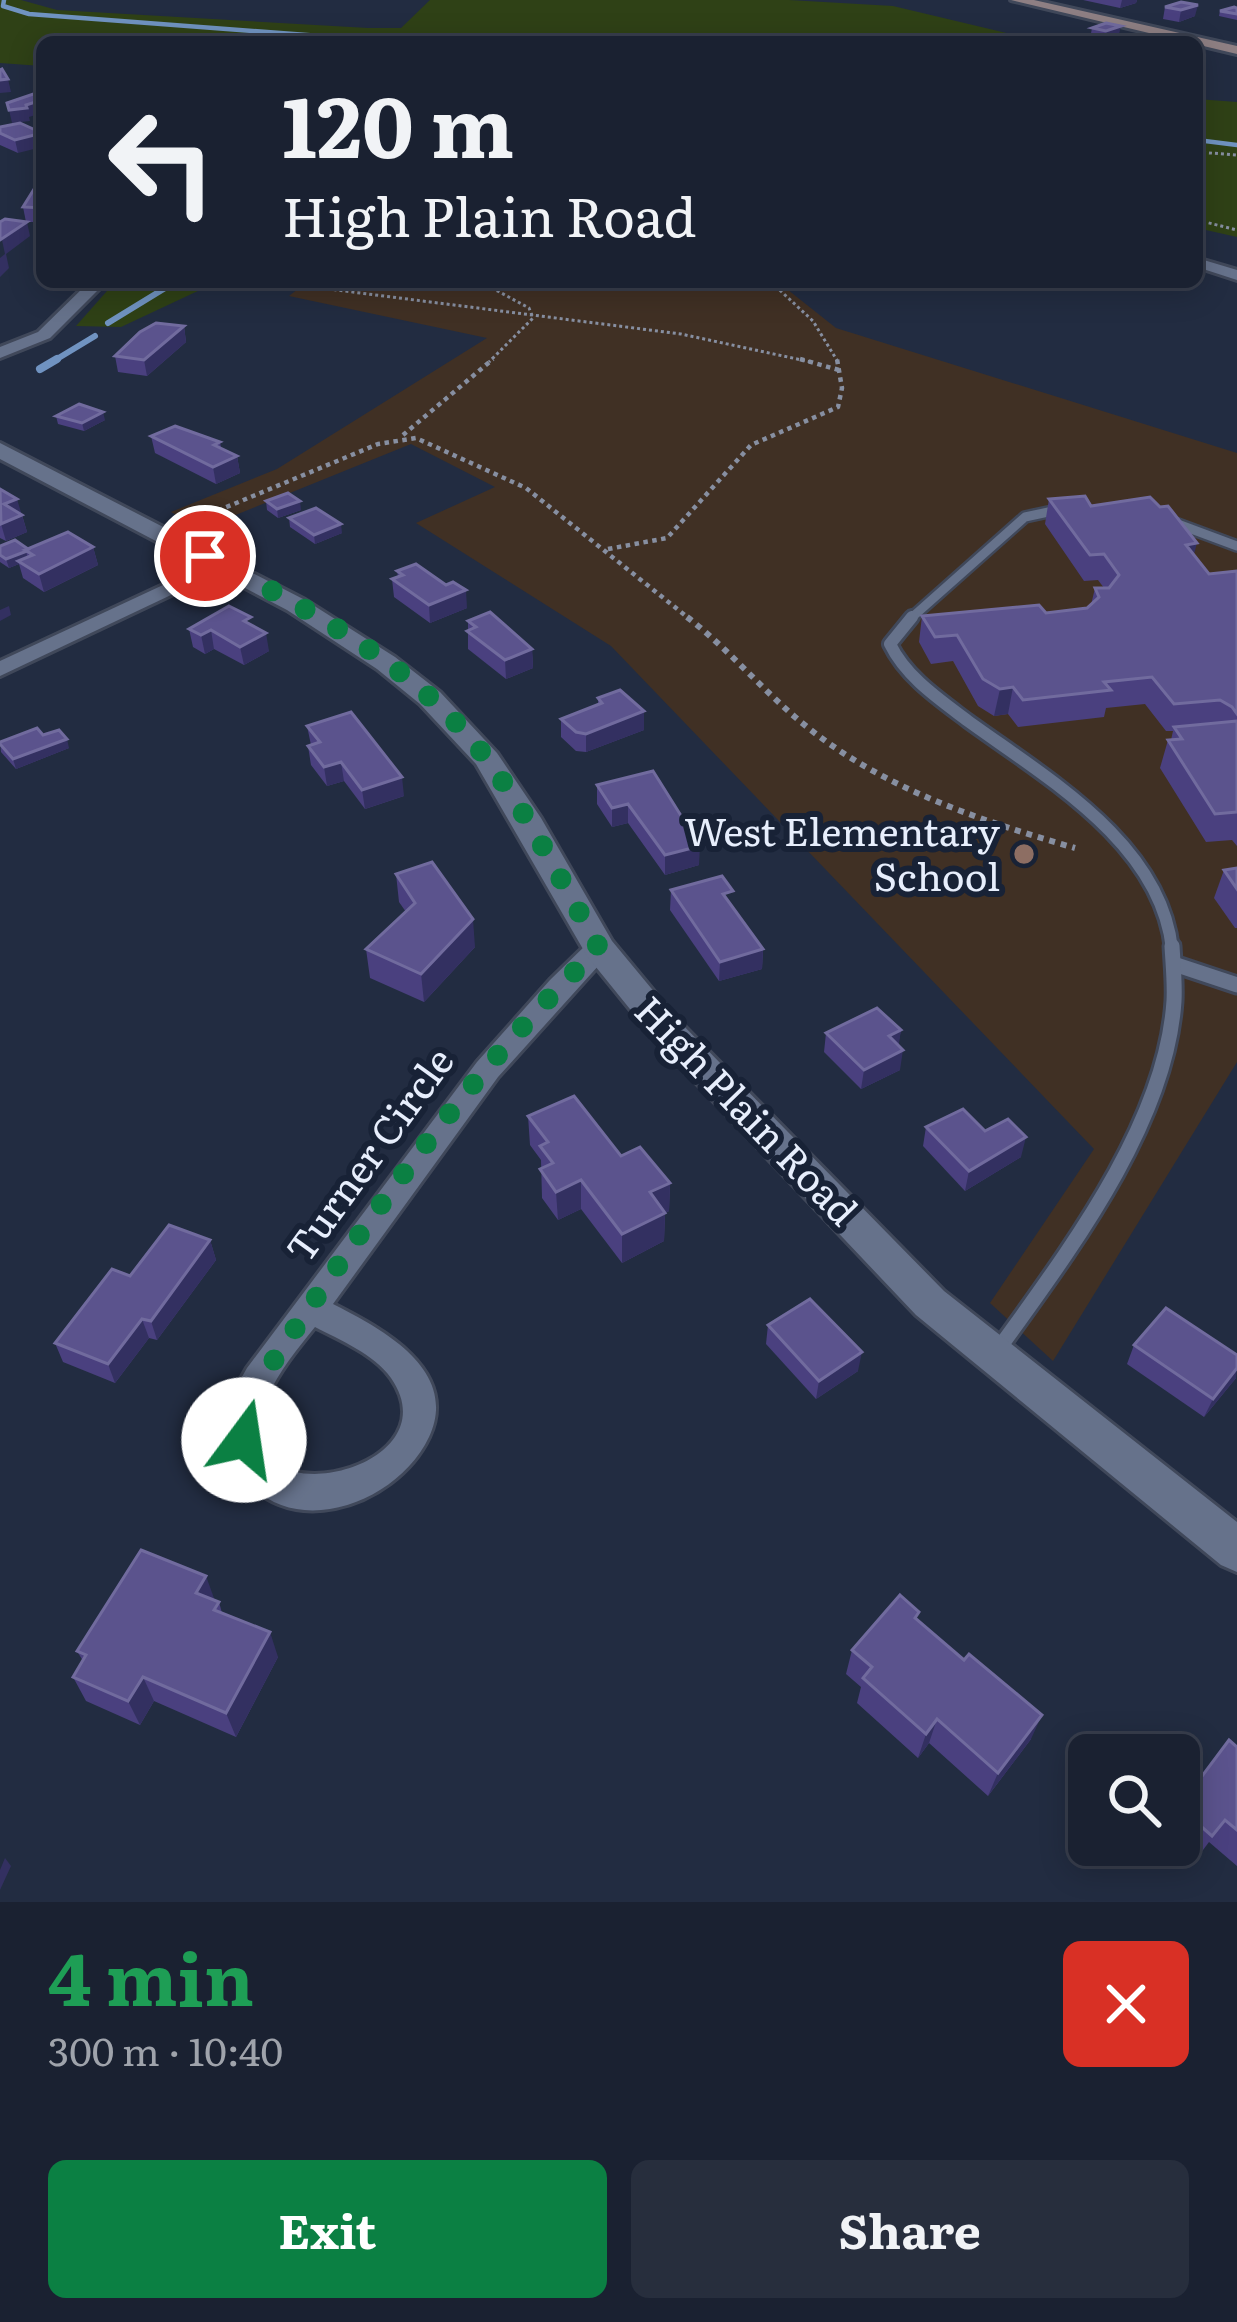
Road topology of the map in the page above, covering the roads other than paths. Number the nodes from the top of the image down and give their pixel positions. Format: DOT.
graph roads {
  1 [pos="1017,0"];
  2 [pos="1175,36"];
  3 [pos="1203,42"];
  4 [pos="1237,50"];
  5 [pos="1203,264"];
  6 [pos="1237,275"];
  7 [pos="92,288"];
  8 [pos="0,353"];
  9 [pos="0,450"];
  10 [pos="1084,508"];
  11 [pos="1162,518"];
  12 [pos="1237,546"];
  13 [pos="221,565"];
  14 [pos="0,669"];
  15 [pos="599,948"];
  16 [pos="1177,965"];
  17 [pos="1237,986"];
  18 [pos="311,1309"];
  19 [pos="995,1354"];
  20 [pos="1237,1550"];
  1 -- 2 [label="main road"];
  3 -- 4 [label="main road"];
  5 -- 6 [label="street"];
  7 -- 8 [label="street"];
  9 -- 13 [label="street, High Plain Road"];
  10 -- 16 [label="lane"];
  11 -- 12 [label="lane"];
  13 -- 14 [label="street"];
  13 -- 15 [label="street, High Plain Road"];
  15 -- 18 [label="street, Turner Circle"];
  15 -- 19 [label="street, High Plain Road"];
  16 -- 17 [label="lane"];
  16 -- 19 [label="lane"];
  18 -- 18 [label="street, Turner Circle"];
  19 -- 20 [label="street, High Plain Road"];
}
